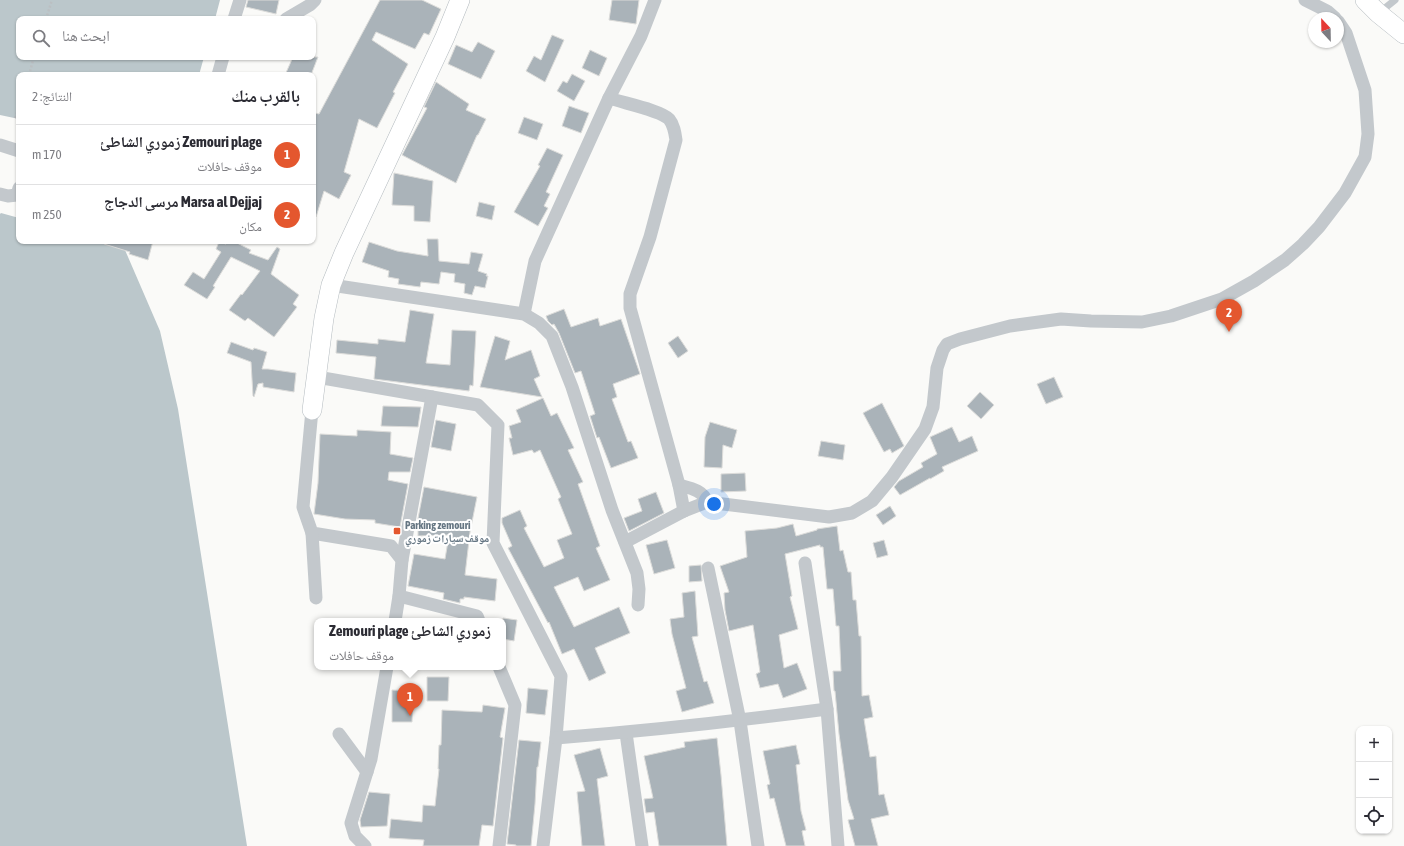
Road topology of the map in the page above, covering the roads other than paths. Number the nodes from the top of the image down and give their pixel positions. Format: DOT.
graph roads {
  1 [pos="240,0"];
  2 [pos="315,0"];
  3 [pos="460,0"];
  4 [pos="655,0"];
  5 [pos="1305,0"];
  6 [pos="1365,0"];
  7 [pos="1395,0"];
  8 [pos="1327,12"];
  9 [pos="1378,13"];
  10 [pos="235,16"];
  11 [pos="291,16"];
  12 [pos="1344,30"];
  13 [pos="1404,34"];
  14 [pos="222,60"];
  15 [pos="219,72"];
  16 [pos="609,98"];
  17 [pos="0,145"];
  18 [pos="16,150"];
  19 [pos="0,194"];
  20 [pos="16,195"];
  21 [pos="331,285"];
  22 [pos="524,314"];
  23 [pos="317,377"];
  24 [pos="432,397"];
  25 [pos="312,410"];
  26 [pos="679,485"];
  27 [pos="707,502"];
  28 [pos="684,511"];
  29 [pos="312,533"];
  30 [pos="625,542"];
  31 [pos="402,560"];
  32 [pos="806,563"];
  33 [pos="708,568"];
  34 [pos="399,596"];
  35 [pos="316,598"];
  36 [pos="638,605"];
  37 [pos="395,618"];
  38 [pos="477,618"];
  39 [pos="386,670"];
  40 [pos="500,670"];
  41 [pos="827,709"];
  42 [pos="740,720"];
  43 [pos="626,733"];
  44 [pos="339,734"];
  45 [pos="556,738"];
  46 [pos="367,772"];
  47 [pos="365,846"];
  48 [pos="499,846"];
  49 [pos="543,846"];
  50 [pos="642,846"];
  51 [pos="758,846"];
  52 [pos="838,846"];
  1 -- 10 [label="street"];
  2 -- 11 [label="street"];
  3 -- 21 [label="main road"];
  4 -- 16 [label="street"];
  5 -- 8 [label="street"];
  6 -- 9 [label="main road"];
  7 -- 9 [label="lane"];
  9 -- 13 [label="main road"];
  12 -- 27 [label="street"];
  14 -- 15 [label="street"];
  16 -- 22 [label="street"];
  16 -- 26 [label="street"];
  17 -- 18 [label="street"];
  19 -- 20 [label="street"];
  21 -- 22 [label="street"];
  21 -- 23 [label="main road"];
  22 -- 30 [label="street"];
  23 -- 24 [label="street"];
  23 -- 25 [label="main road"];
  24 -- 31 [label="street"];
  24 -- 45 [label="street"];
  25 -- 29 [label="street"];
  26 -- 27 [label="street"];
  26 -- 28 [label="street"];
  27 -- 28 [label="street"];
  28 -- 30 [label="street"];
  29 -- 31 [label="street"];
  29 -- 35 [label="street"];
  30 -- 36 [label="street"];
  31 -- 34 [label="street"];
  32 -- 41 [label="street"];
  33 -- 42 [label="street"];
  34 -- 37 [label="street"];
  34 -- 38 [label="street"];
  39 -- 46 [label="street"];
  40 -- 48 [label="street"];
  41 -- 42 [label="street"];
  41 -- 52 [label="street"];
  42 -- 43 [label="street"];
  42 -- 51 [label="street"];
  43 -- 45 [label="street"];
  43 -- 50 [label="street"];
  44 -- 46 [label="street"];
  45 -- 49 [label="street"];
  46 -- 47 [label="street"];
}
